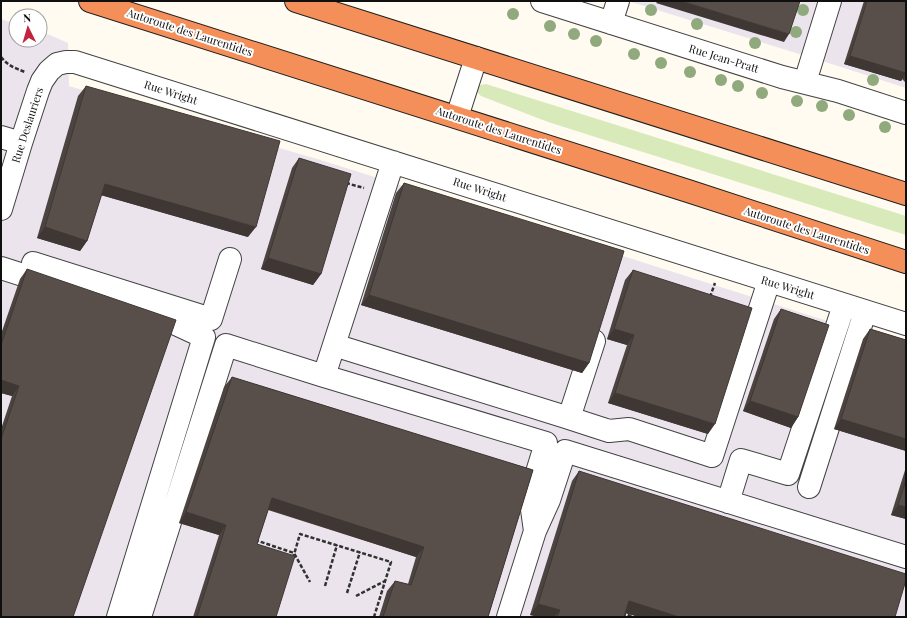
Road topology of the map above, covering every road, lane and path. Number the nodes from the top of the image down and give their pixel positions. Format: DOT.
graph roads {
  1 [pos="90,1"];
  2 [pos="296,1"];
  3 [pos="542,1"];
  4 [pos="618,1"];
  5 [pos="830,1"];
  6 [pos="611,23"];
  7 [pos="1,57"];
  8 [pos="476,58"];
  9 [pos="53,66"];
  10 [pos="28,73"];
  11 [pos="805,82"];
  12 [pos="906,113"];
  13 [pos="457,117"];
  14 [pos="11,140"];
  15 [pos="393,162"];
  16 [pos="343,182"];
  17 [pos="364,188"];
  18 [pos="906,194"];
  19 [pos="1,209"];
  20 [pos="1,254"];
  21 [pos="230,259"];
  22 [pos="906,262"];
  23 [pos="1,268"];
  24 [pos="716,278"];
  25 [pos="769,281"];
  26 [pos="710,298"];
  27 [pos="844,305"];
  28 [pos="865,312"];
  29 [pos="600,322"];
  30 [pos="906,324"];
  31 [pos="334,345"];
  32 [pos="324,376"];
  33 [pos="433,376"];
  34 [pos="508,400"];
  35 [pos="423,406"];
  36 [pos="569,418"];
  37 [pos="499,429"];
  38 [pos="809,487"];
  39 [pos="728,502"];
  40 [pos="535,532"];
  41 [pos="254,540"];
  42 [pos="337,545"];
  43 [pos="360,552"];
  44 [pos="294,553"];
  45 [pos="906,557"];
  46 [pos="292,560"];
  47 [pos="385,581"];
  48 [pos="310,582"];
  49 [pos="325,586"];
  50 [pos="347,593"];
  51 [pos="356,596"];
  52 [pos="118,617"];
  53 [pos="140,617"];
  54 [pos="374,617"];
  55 [pos="508,617"];
  56 [pos="624,617"];
  57 [pos="633,617"];
  1 -- 13 [label="highway, Autoroute des Laurentides"];
  2 -- 8 [label="highway"];
  3 -- 6 [label="street, Rue Jean-Pratt"];
  4 -- 6 [label="street"];
  5 -- 11 [label="street"];
  6 -- 11 [label="street, Rue Jean-Pratt"];
  7 -- 10 [label="path"];
  8 -- 13 [label="street"];
  8 -- 18 [label="highway"];
  9 -- 14 [label="street, Rue Deslauriers"];
  9 -- 15 [label="street, Rue Wright"];
  11 -- 12 [label="street, Rue Jean-Pratt"];
  13 -- 22 [label="highway, Autoroute des Laurentides"];
  14 -- 19 [label="street, Rue Deslauriers"];
  15 -- 25 [label="street, Rue Wright"];
  15 -- 31 [label="street"];
  16 -- 17 [label="path"];
  20 -- 21 [label="street"];
  23 -- 52 [label="street"];
  24 -- 26 [label="path"];
  25 -- 27 [label="street, Rue Wright"];
  25 -- 36 [label="street"];
  27 -- 28 [label="street, Rue Wright"];
  27 -- 39 [label="street"];
  28 -- 30 [label="street, Rue Wright"];
  28 -- 38 [label="street"];
  29 -- 36 [label="street"];
  31 -- 32 [label="street"];
  31 -- 33 [label="street"];
  32 -- 35 [label="street"];
  32 -- 53 [label="street"];
  33 -- 34 [label="street"];
  33 -- 35 [label="street"];
  34 -- 36 [label="street"];
  34 -- 37 [label="street"];
  35 -- 37 [label="street"];
  37 -- 40 [label="street"];
  39 -- 40 [label="street"];
  39 -- 45 [label="street"];
  40 -- 55 [label="street"];
  41 -- 44 [label="path"];
  42 -- 43 [label="path"];
  42 -- 44 [label="path"];
  42 -- 49 [label="path"];
  43 -- 47 [label="path"];
  43 -- 50 [label="path"];
  44 -- 46 [label="path"];
  44 -- 48 [label="path"];
  47 -- 51 [label="path"];
  47 -- 54 [label="path"];
  56 -- 57 [label="path"];
}
